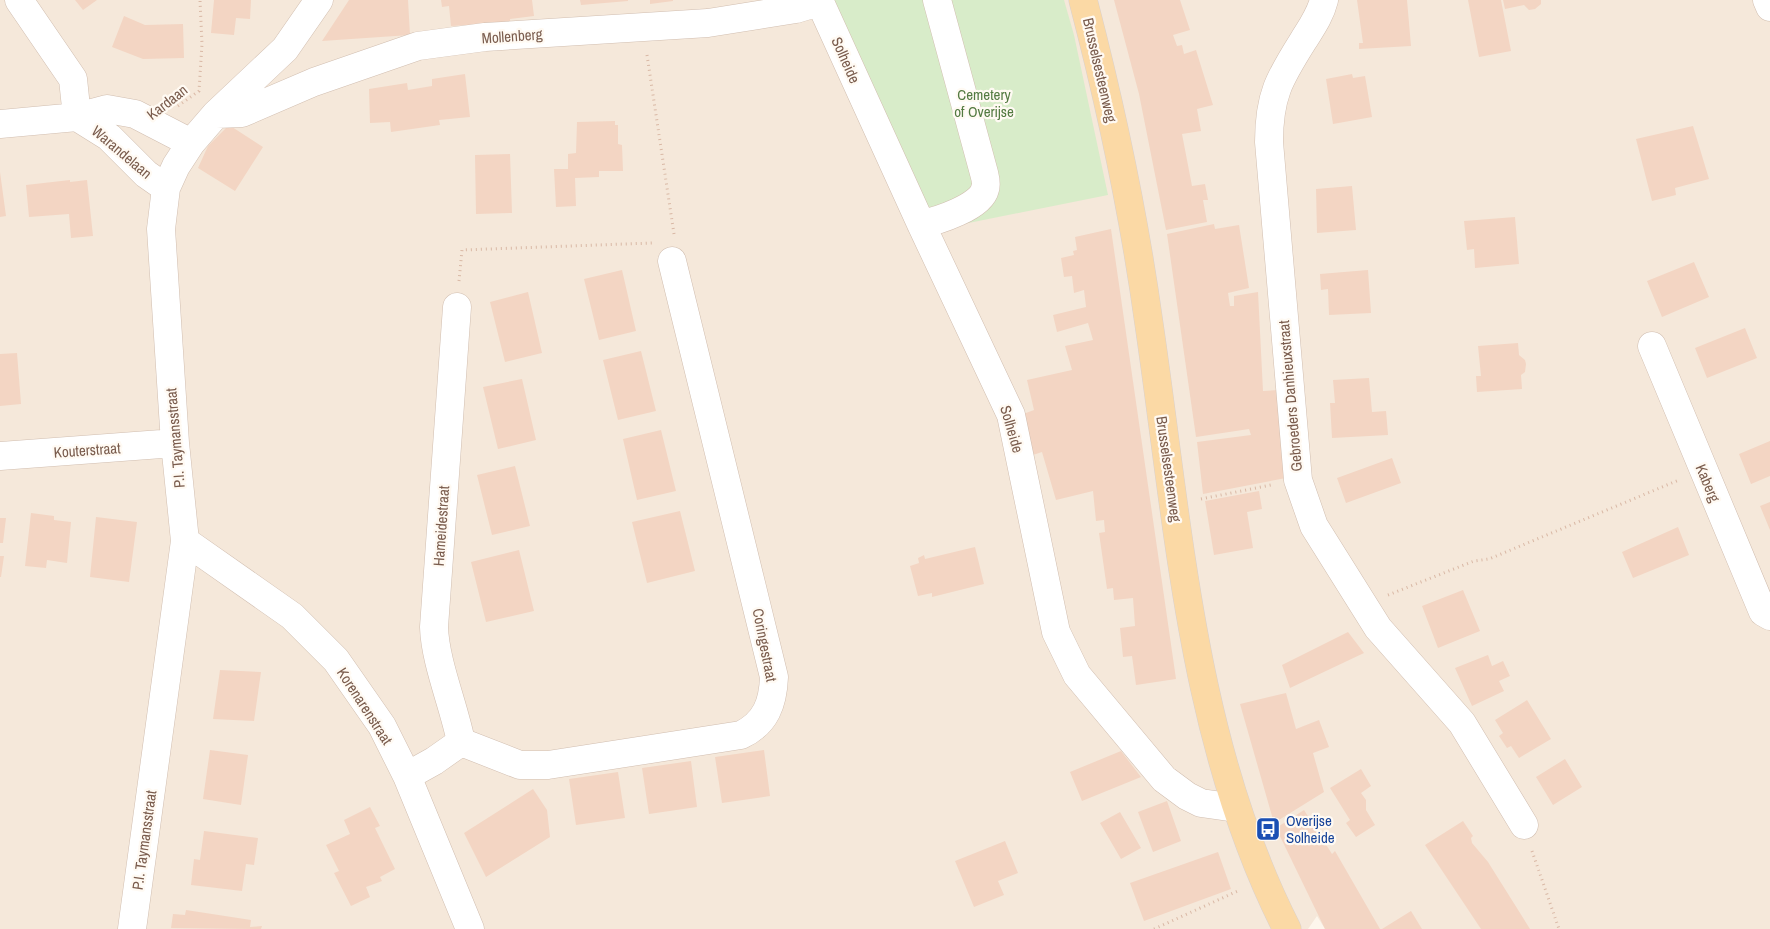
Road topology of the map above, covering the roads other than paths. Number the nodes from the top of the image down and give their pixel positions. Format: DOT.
graph roads {
  1 [pos="19,0"];
  2 [pos="319,0"];
  3 [pos="937,0"];
  4 [pos="1084,0"];
  5 [pos="1324,0"];
  6 [pos="1767,0"];
  7 [pos="819,1"];
  8 [pos="1770,8"];
  9 [pos="216,114"];
  10 [pos="77,117"];
  11 [pos="0,124"];
  12 [pos="191,143"];
  13 [pos="166,188"];
  14 [pos="920,224"];
  15 [pos="673,251"];
  16 [pos="457,307"];
  17 [pos="1652,346"];
  18 [pos="175,443"];
  19 [pos="0,456"];
  20 [pos="184,541"];
  21 [pos="1770,616"];
  22 [pos="461,742"];
  23 [pos="407,776"];
  24 [pos="1236,808"];
  25 [pos="1524,825"];
  26 [pos="132,929"];
  27 [pos="470,929"];
  28 [pos="1287,929"];
  1 -- 10 [label="street"];
  2 -- 9 [label="street, P.I. Taymansstraat"];
  3 -- 14 [label="street"];
  4 -- 24 [label="main road, Brusselsesteenweg"];
  5 -- 25 [label="street, Gebroeders Danhieuxstraat"];
  6 -- 8 [label="street"];
  7 -- 9 [label="street, Mollenberg"];
  7 -- 14 [label="street, Solheide"];
  9 -- 12 [label="street, P.I. Taymansstraat"];
  10 -- 11 [label="street, Warandelaan"];
  10 -- 12 [label="street, Warandelaan"];
  10 -- 13 [label="street, Warandelaan"];
  12 -- 13 [label="street, P.I. Taymansstraat"];
  13 -- 18 [label="street, P.I. Taymansstraat"];
  14 -- 24 [label="street, Solheide"];
  15 -- 22 [label="street, Coringestraat"];
  16 -- 22 [label="street, Hameidestraat"];
  17 -- 21 [label="street, Kaberg"];
  18 -- 19 [label="street, Kouterstraat"];
  18 -- 20 [label="street, P.I. Taymansstraat"];
  20 -- 23 [label="street, Korenarenstraat"];
  20 -- 26 [label="street, P.I. Taymansstraat"];
  22 -- 23 [label="street"];
  23 -- 27 [label="street, Korenarenstraat"];
  24 -- 28 [label="main road, Brusselsesteenweg"];
}
